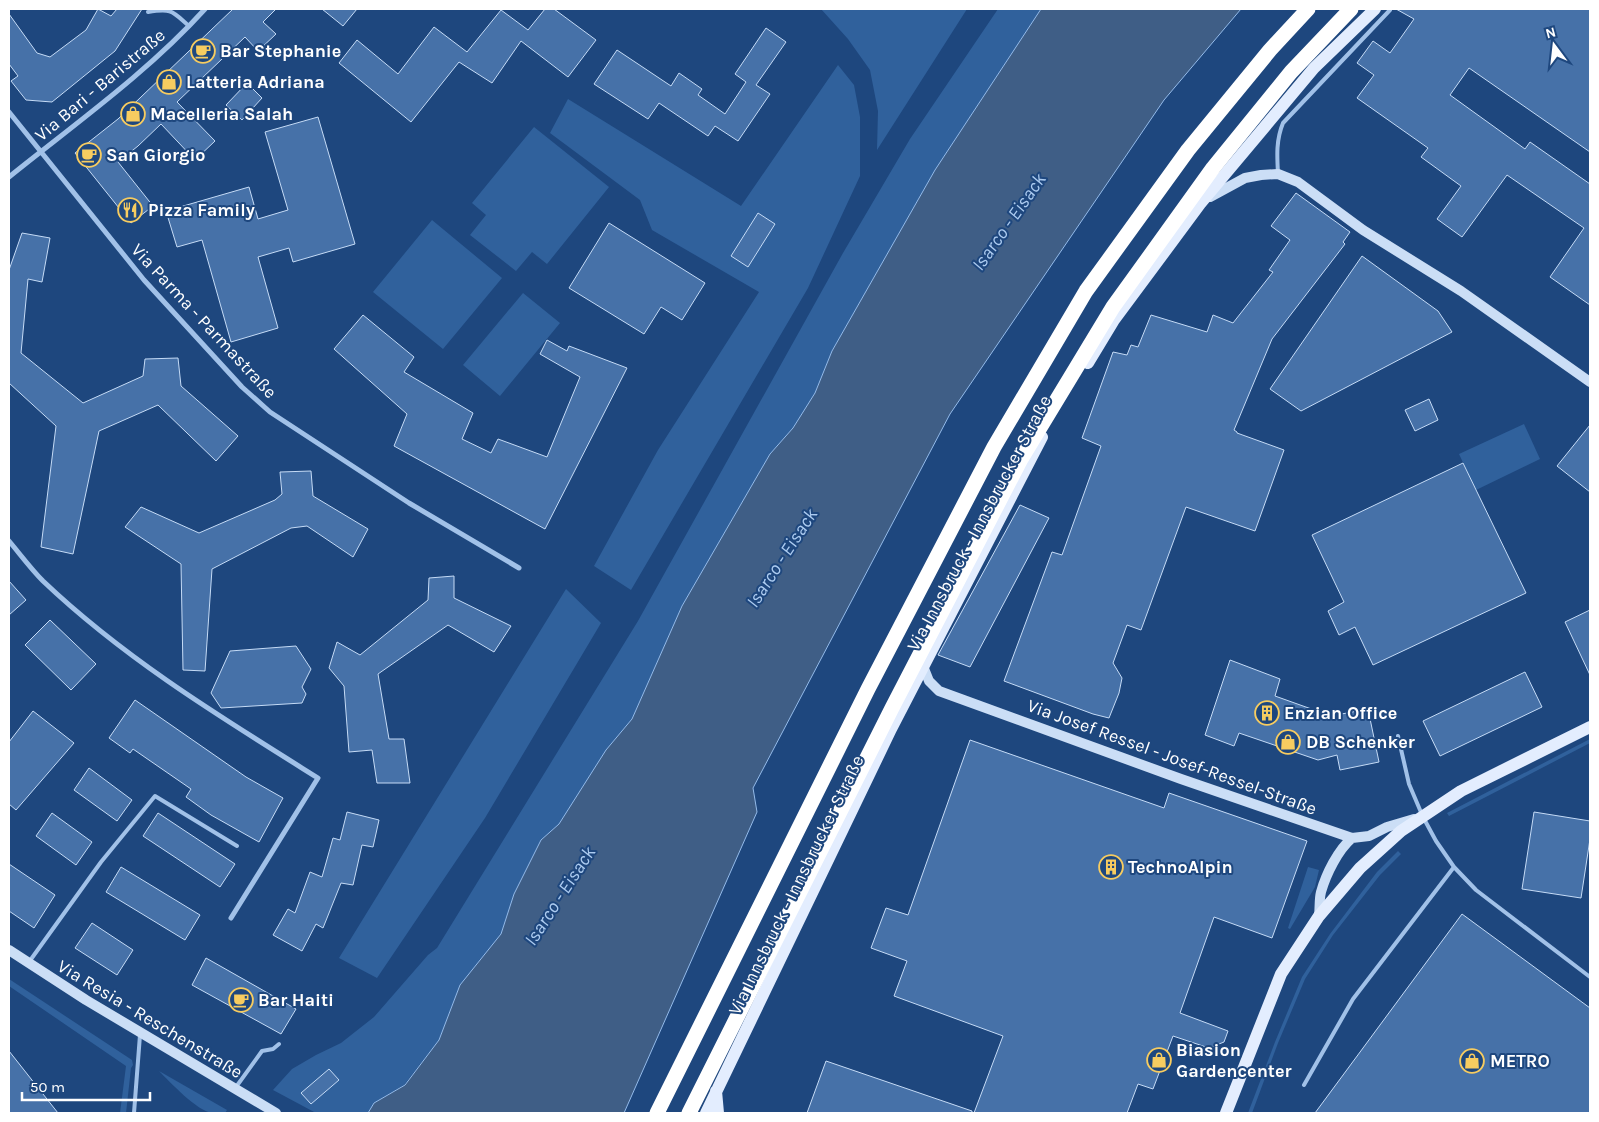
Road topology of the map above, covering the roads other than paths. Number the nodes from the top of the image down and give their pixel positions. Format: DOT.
graph roads {
  1 [pos="204,9"];
  2 [pos="1308,9"];
  3 [pos="1351,9"];
  4 [pos="1375,9"];
  5 [pos="1390,10"];
  6 [pos="148,12"];
  7 [pos="189,26"];
  8 [pos="9,112"];
  9 [pos="41,153"];
  10 [pos="1278,174"];
  11 [pos="9,177"];
  12 [pos="1200,204"];
  13 [pos="1590,382"];
  14 [pos="9,541"];
  15 [pos="519,568"];
  16 [pos="923,666"];
  17 [pos="1590,727"];
  18 [pos="1398,736"];
  19 [pos="1423,817"];
  20 [pos="1352,838"];
  21 [pos="237,846"];
  22 [pos="1454,867"];
  23 [pos="1319,916"];
  24 [pos="231,918"];
  25 [pos="9,950"];
  26 [pos="28,964"];
  27 [pos="1590,977"];
  28 [pos="140,1033"];
  29 [pos="279,1044"];
  30 [pos="1304,1085"];
  31 [pos="235,1089"];
  32 [pos="716,1091"];
  33 [pos="134,1113"];
  34 [pos="276,1113"];
  35 [pos="657,1113"];
  36 [pos="690,1113"];
  37 [pos="706,1113"];
  38 [pos="718,1113"];
  39 [pos="1226,1113"];
  1 -- 7 [label="street, Via Bari - Baristraße"];
  2 -- 35 [label="highway"];
  3 -- 36 [label="highway"];
  4 -- 12 [label="main road, Via Innsbruck - Innsbrucker Straße"];
  5 -- 10 [label="lane"];
  6 -- 7 [label="lane"];
  7 -- 9 [label="street, Via Bari - Baristraße"];
  8 -- 9 [label="street, Via Parma - Parmastraße"];
  9 -- 11 [label="street, Via Bari - Baristraße"];
  9 -- 15 [label="street, Via Parma - Parmastraße"];
  10 -- 12 [label="main road"];
  10 -- 13 [label="main road"];
  12 -- 16 [label="main road, Via Innsbruck - Innsbrucker Straße"];
  14 -- 24 [label="street"];
  16 -- 20 [label="main road, Via Josef Ressel - Josef-Ressel-Straße"];
  16 -- 32 [label="main road, Via Innsbruck - Innsbrucker Straße"];
  17 -- 19 [label="main road"];
  18 -- 19 [label="lane"];
  19 -- 20 [label="main road"];
  19 -- 22 [label="lane"];
  19 -- 23 [label="main road"];
  20 -- 23 [label="main road"];
  21 -- 26 [label="lane"];
  22 -- 27 [label="lane"];
  22 -- 30 [label="lane"];
  23 -- 39 [label="main road"];
  25 -- 26 [label="main road, Via Resia - Reschenstraße"];
  26 -- 28 [label="main road, Via Resia - Reschenstraße"];
  28 -- 31 [label="main road, Via Resia - Reschenstraße"];
  28 -- 33 [label="lane"];
  29 -- 31 [label="lane"];
  31 -- 34 [label="main road, Via Resia - Reschenstraße"];
  32 -- 37 [label="main road, Via Innsbruck - Innsbrucker Straße"];
  32 -- 38 [label="main road"];
}
